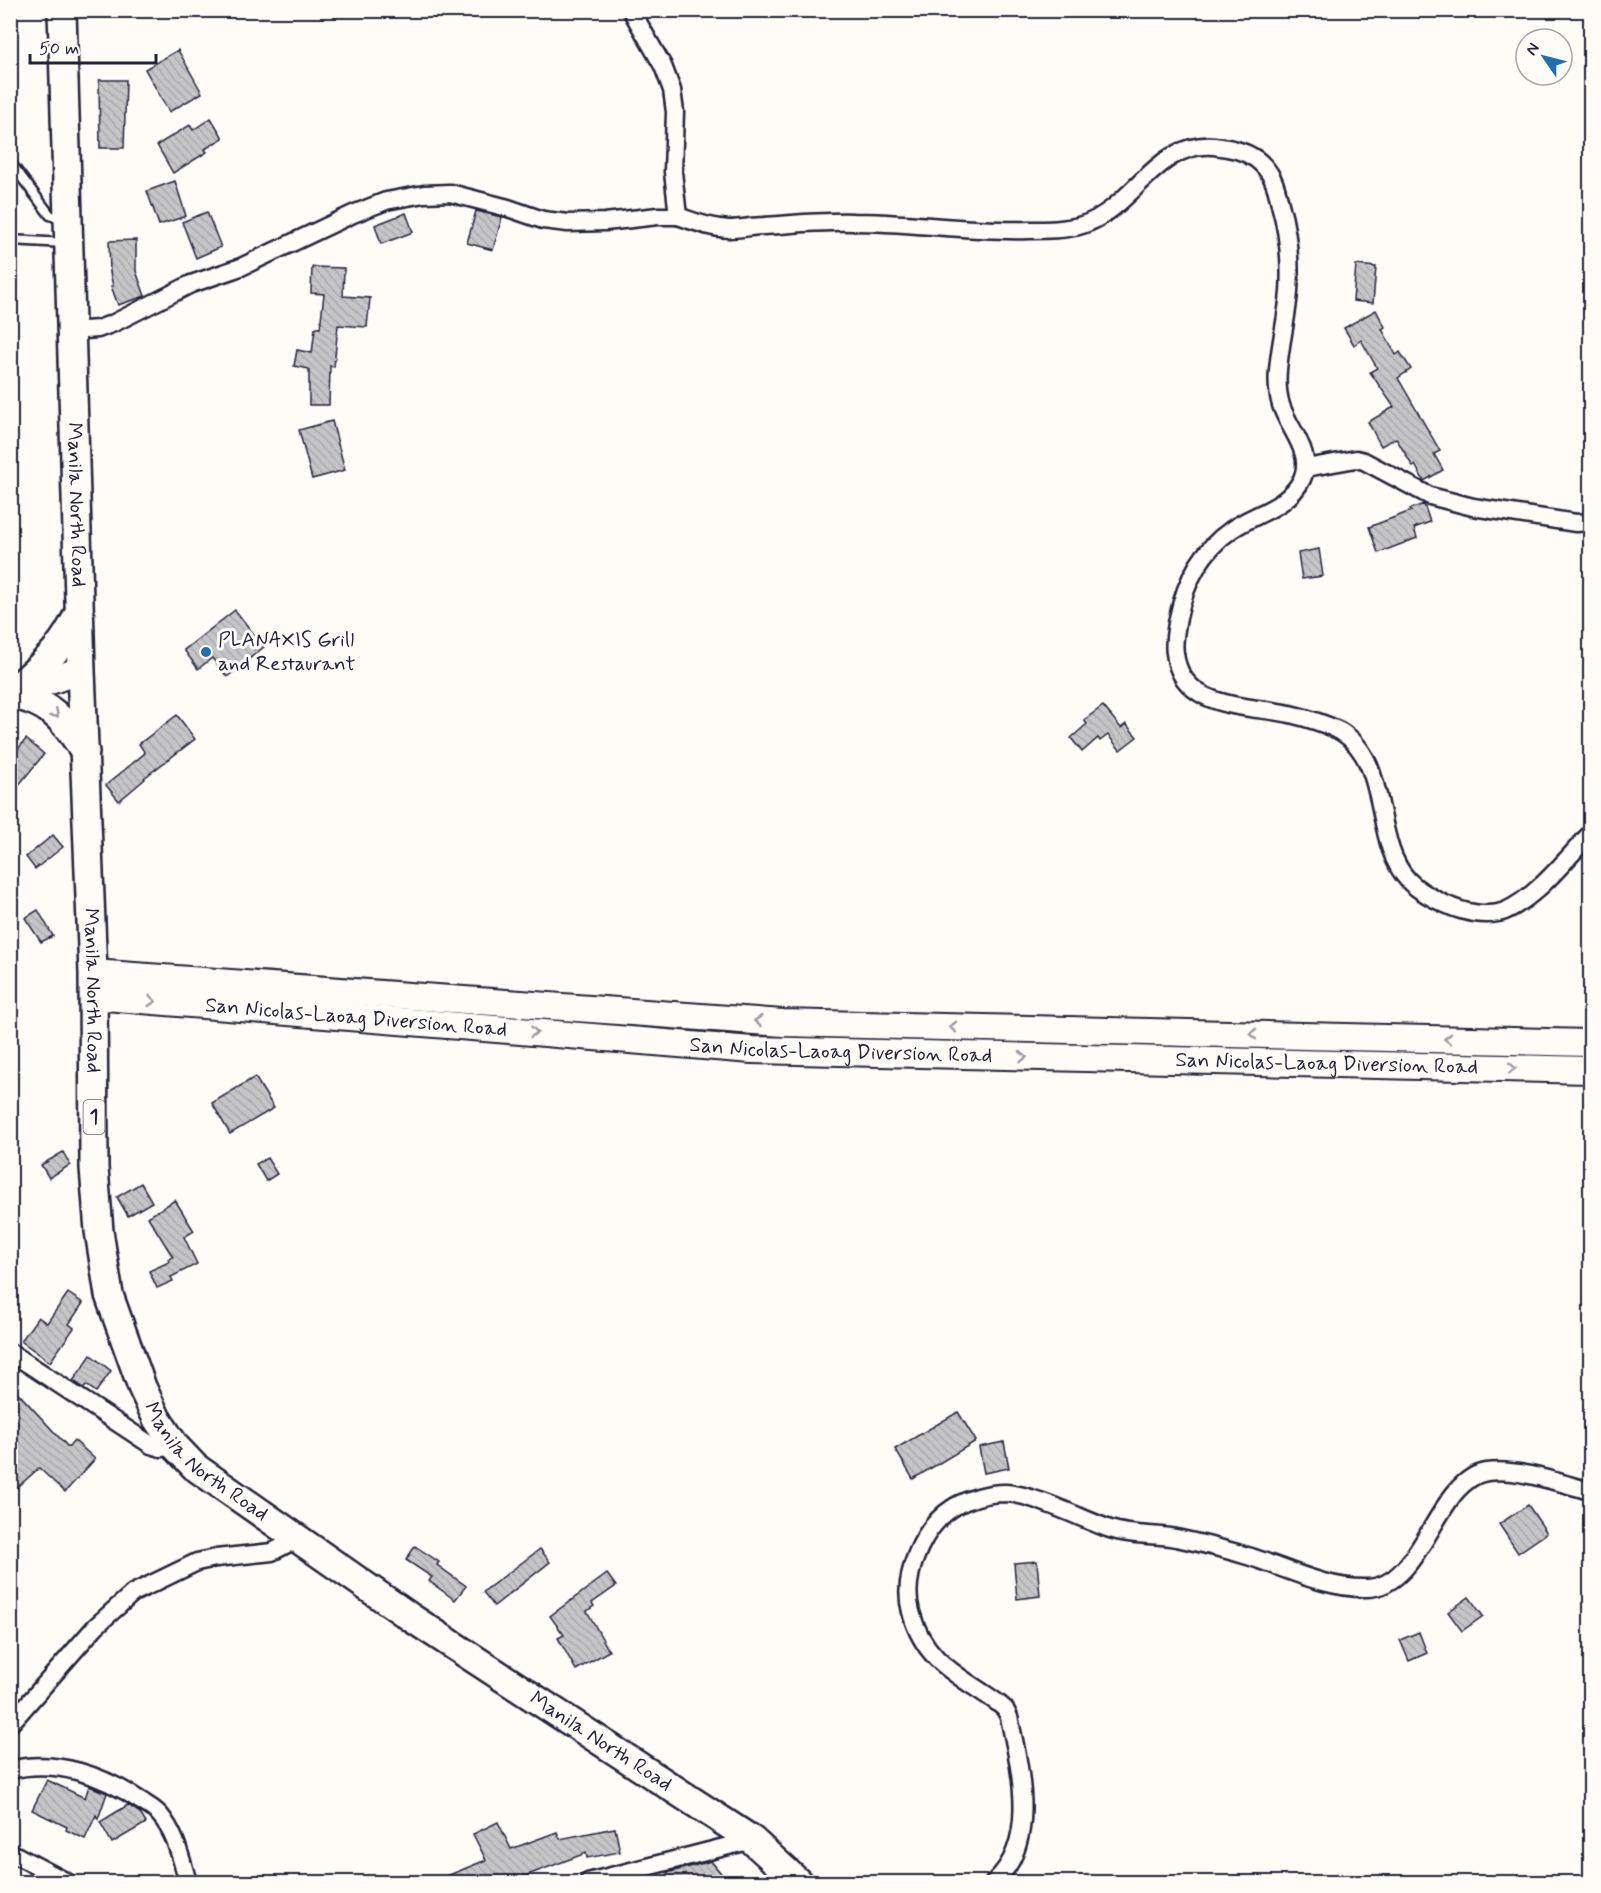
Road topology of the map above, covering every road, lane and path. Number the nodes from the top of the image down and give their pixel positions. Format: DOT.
graph roads {
  1 [pos="63,10"];
  2 [pos="632,10"];
  3 [pos="10,162"];
  4 [pos="678,216"];
  5 [pos="68,232"];
  6 [pos="10,240"];
  7 [pos="71,331"];
  8 [pos="1306,468"];
  9 [pos="1590,522"];
  10 [pos="79,610"];
  11 [pos="81,670"];
  12 [pos="10,694"];
  13 [pos="85,752"];
  14 [pos="1590,834"];
  15 [pos="93,985"];
  16 [pos="1590,1042"];
  17 [pos="1590,1070"];
  18 [pos="10,1352"];
  19 [pos="175,1446"];
  20 [pos="1590,1491"];
  21 [pos="297,1539"];
  22 [pos="10,1724"];
  23 [pos="10,1770"];
  24 [pos="752,1840"];
  25 [pos="10,1852"];
  26 [pos="67,1882"];
  27 [pos="188,1882"];
  28 [pos="588,1882"];
  29 [pos="798,1882"];
  30 [pos="994,1882"];
  1 -- 5 [label="highway, Manila North Road / 1"];
  2 -- 4 [label="street"];
  3 -- 5 [label="lane"];
  4 -- 7 [label="street"];
  4 -- 8 [label="street"];
  5 -- 6 [label="lane"];
  5 -- 7 [label="highway, Manila North Road / 1"];
  7 -- 10 [label="highway, Manila North Road / 1"];
  8 -- 9 [label="street"];
  8 -- 14 [label="street"];
  10 -- 11 [label="highway, Manila North Road / 1"];
  10 -- 12 [label="highway"];
  11 -- 12 [label="main road"];
  11 -- 13 [label="highway, Manila North Road / 1"];
  12 -- 13 [label="highway, one-way"];
  13 -- 15 [label="highway, Manila North Road / 1"];
  16 -- 15 [label="main road, San Nicolas-Laoag Diversion Road, one-way"];
  15 -- 17 [label="main road, San Nicolas-Laoag Diversion Road, one-way"];
  15 -- 19 [label="highway, Manila North Road / 1"];
  18 -- 19 [label="street"];
  19 -- 21 [label="highway, Manila North Road / 1"];
  20 -- 30 [label="street"];
  21 -- 22 [label="street"];
  21 -- 24 [label="highway, Manila North Road / 1"];
  23 -- 27 [label="street"];
  24 -- 28 [label="street"];
  24 -- 29 [label="highway, Manila North Road / 1"];
  25 -- 26 [label="street"];
}
